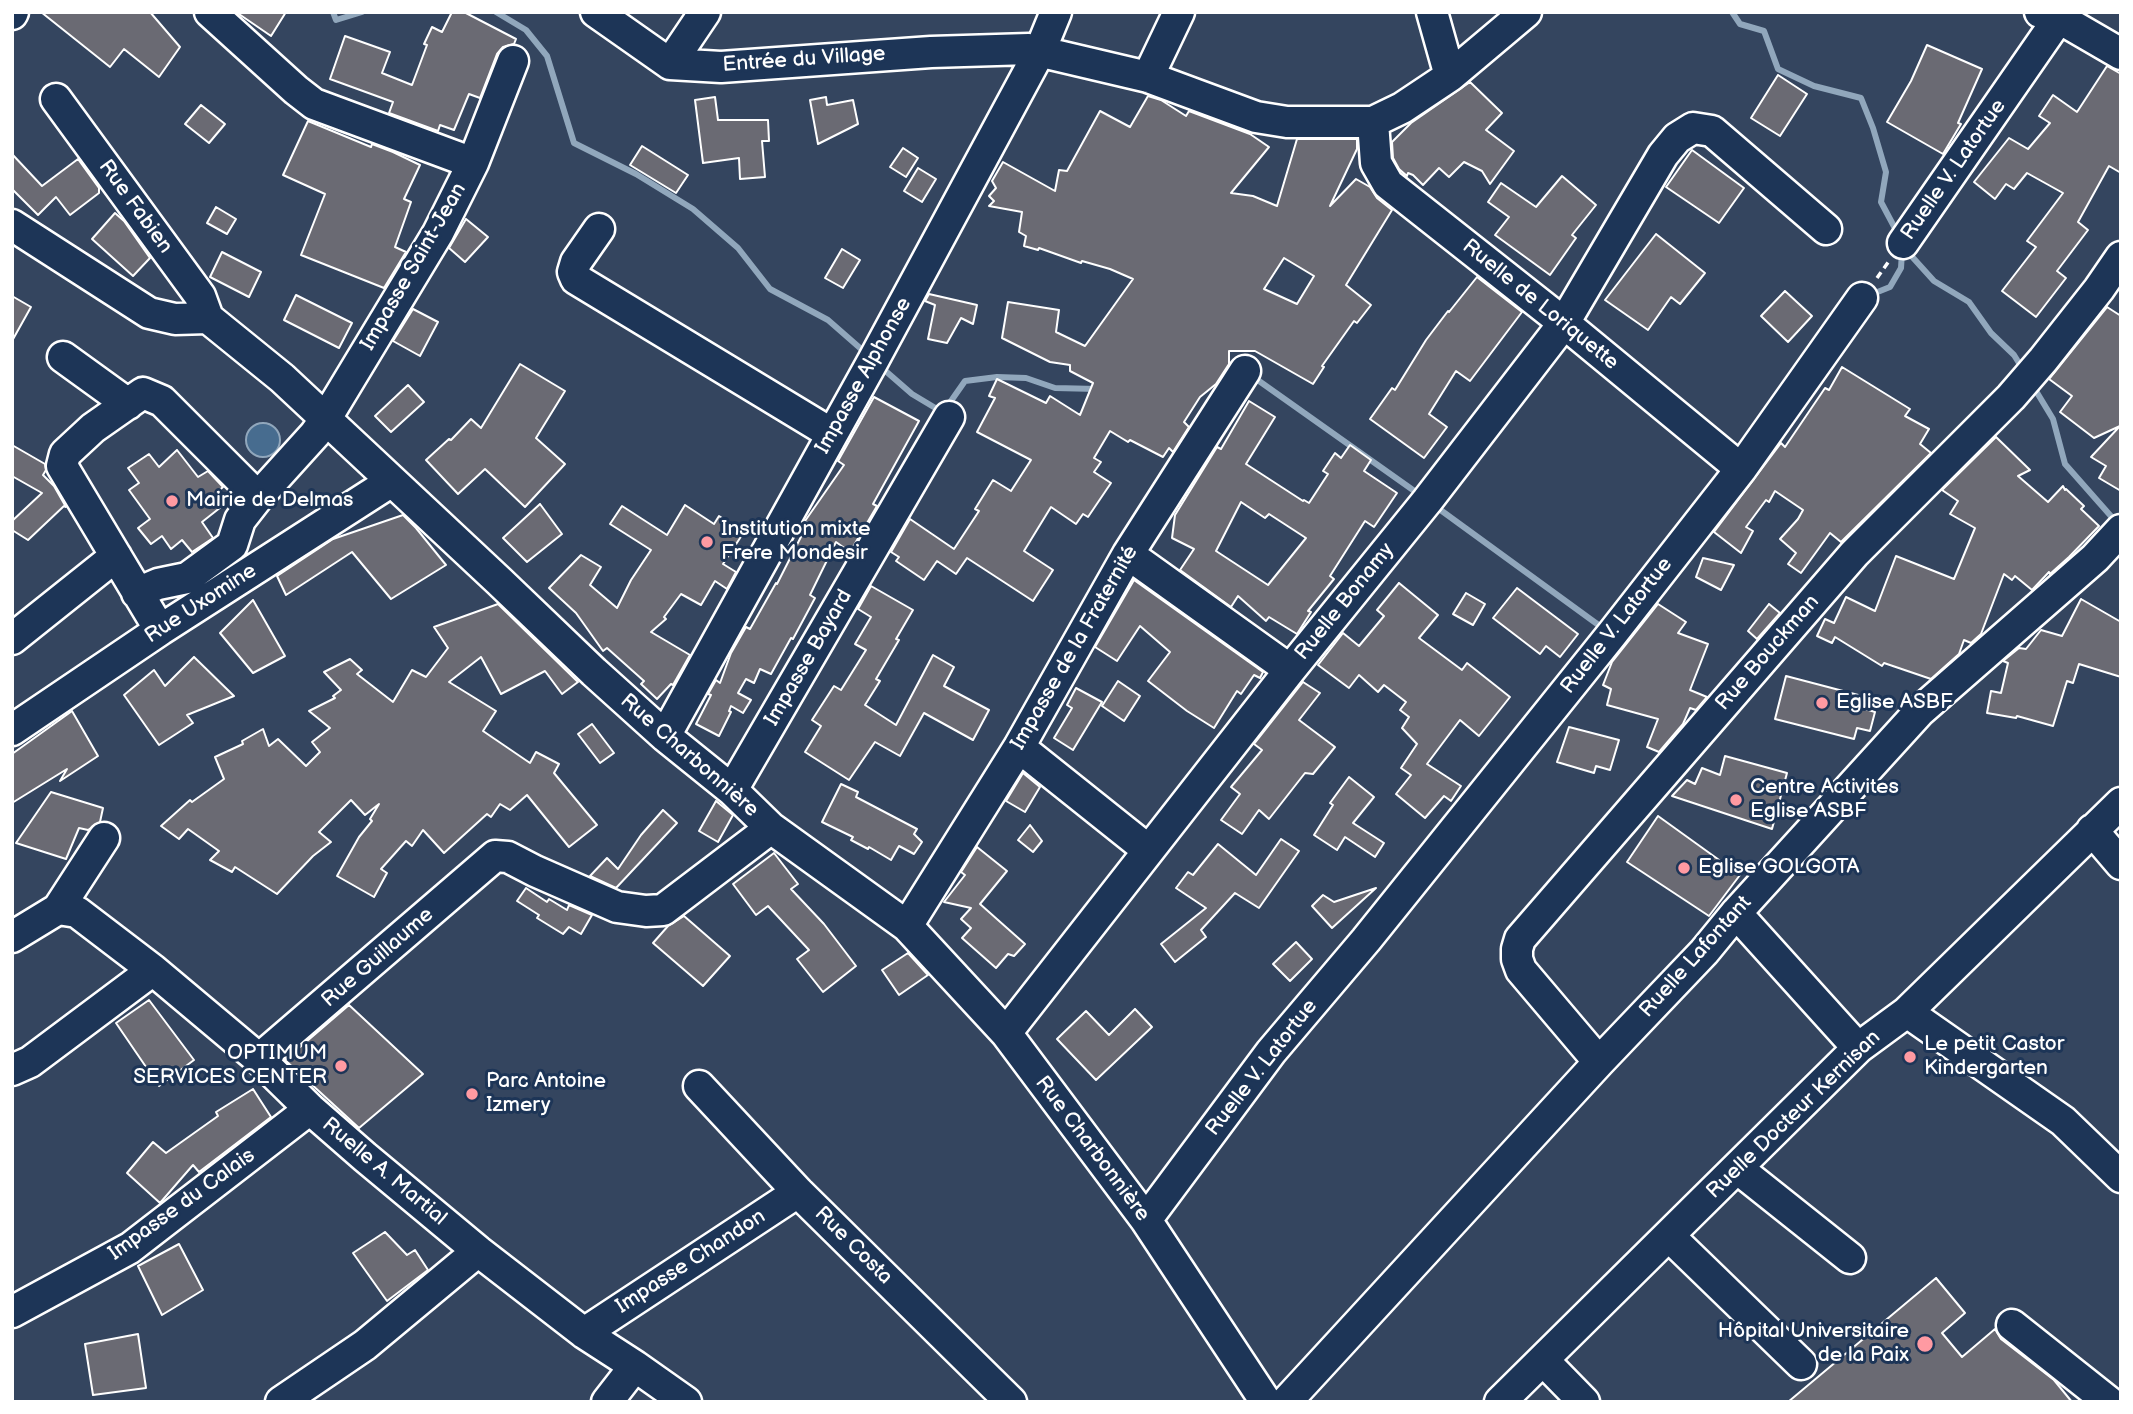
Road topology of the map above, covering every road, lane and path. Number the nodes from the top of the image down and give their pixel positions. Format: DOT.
graph roads {
  1 [pos="210,12"];
  2 [pos="596,12"];
  3 [pos="705,12"];
  4 [pos="1056,12"];
  5 [pos="1179,12"];
  6 [pos="1432,12"];
  7 [pos="1526,12"];
  8 [pos="2054,14"];
  9 [pos="1034,50"];
  10 [pos="2121,54"];
  11 [pos="513,61"];
  12 [pos="670,64"];
  13 [pos="1450,76"];
  14 [pos="1148,77"];
  15 [pos="56,99"];
  16 [pos="1373,122"];
  17 [pos="473,163"];
  18 [pos="12,225"];
  19 [pos="599,229"];
  20 [pos="1826,229"];
  21 [pos="1903,243"];
  22 [pos="2121,257"];
  23 [pos="2110,294"];
  24 [pos="1862,298"];
  25 [pos="208,318"];
  26 [pos="1564,323"];
  27 [pos="63,356"];
  28 [pos="1245,371"];
  29 [pos="128,404"];
  30 [pos="949,417"];
  31 [pos="325,420"];
  32 [pos="832,434"];
  33 [pos="1741,469"];
  34 [pos="392,481"];
  35 [pos="258,497"];
  36 [pos="2121,530"];
  37 [pos="1128,554"];
  38 [pos="116,556"];
  39 [pos="138,593"];
  40 [pos="160,630"];
  41 [pos="12,639"];
  42 [pos="1290,670"];
  43 [pos="12,730"];
  44 [pos="665,736"];
  45 [pos="1019,747"];
  46 [pos="732,790"];
  47 [pos="2121,803"];
  48 [pos="771,828"];
  49 [pos="2092,830"];
  50 [pos="104,838"];
  51 [pos="1148,850"];
  52 [pos="2121,864"];
  53 [pos="58,909"];
  54 [pos="1736,913"];
  55 [pos="907,926"];
  56 [pos="12,937"];
  57 [pos="153,970"];
  58 [pos="1908,1012"];
  59 [pos="1006,1033"];
  60 [pos="1858,1048"];
  61 [pos="259,1059"];
  62 [pos="1599,1062"];
  63 [pos="12,1070"];
  64 [pos="699,1086"];
  65 [pos="310,1109"];
  66 [pos="1737,1168"];
  67 [pos="2121,1177"];
  68 [pos="798,1192"];
  69 [pos="1146,1220"];
  70 [pos="1669,1236"];
  71 [pos="478,1251"];
  72 [pos="1850,1258"];
  73 [pos="12,1312"];
  74 [pos="2012,1325"];
  75 [pos="584,1333"];
  76 [pos="1543,1360"];
  77 [pos="1801,1364"];
  78 [pos="635,1366"];
  79 [pos="281,1402"];
  80 [pos="607,1402"];
  81 [pos="686,1402"];
  82 [pos="1011,1402"];
  83 [pos="1266,1402"];
  84 [pos="1286,1402"];
  85 [pos="1500,1402"];
  86 [pos="1584,1402"];
  87 [pos="2109,1402"];
  1 -- 17 [label="street, Impasse Saint-Jean"];
  2 -- 12 [label="street"];
  3 -- 12 [label="street"];
  4 -- 9 [label="street, Impasse Alphonse"];
  5 -- 14 [label="street"];
  6 -- 13 [label="street"];
  7 -- 13 [label="street"];
  8 -- 10 [label="street"];
  8 -- 21 [label="street, Ruelle V. Latortue"];
  9 -- 12 [label="street, Entrée du Village"];
  9 -- 14 [label="street, Entrée du Village"];
  9 -- 32 [label="street, Impasse Alphonse"];
  11 -- 17 [label="street"];
  13 -- 16 [label="street"];
  14 -- 16 [label="street, Entrée du Village"];
  15 -- 25 [label="street, Rue Fabien"];
  16 -- 26 [label="street, Ruelle de Loriquette"];
  17 -- 31 [label="street, Impasse Saint-Jean"];
  18 -- 25 [label="street"];
  19 -- 32 [label="street"];
  20 -- 26 [label="street, Ruelle Bonamy"];
  21 -- 24 [label="path, Ruelle V. Latortue"];
  22 -- 23 [label="street, Rue Bouckman"];
  23 -- 62 [label="street, Rue Bouckman"];
  24 -- 33 [label="street, Ruelle V. Latortue"];
  25 -- 31 [label="street, Rue Charbonnière"];
  26 -- 33 [label="street, Ruelle de Loriquette"];
  26 -- 42 [label="street, Ruelle Bonamy"];
  27 -- 29 [label="street"];
  28 -- 37 [label="street, Impasse de la Fraternité"];
  29 -- 35 [label="street"];
  29 -- 38 [label="street"];
  30 -- 46 [label="street, Impasse Bayard"];
  31 -- 34 [label="street, Rue Charbonnière"];
  31 -- 35 [label="street, Impasse Saint-Jean"];
  32 -- 44 [label="street, Impasse Alphonse"];
  33 -- 69 [label="street, Ruelle V. Latortue"];
  34 -- 40 [label="street, Rue Uxomine"];
  34 -- 44 [label="street, Rue Charbonnière"];
  35 -- 39 [label="street, Impasse Saint-Jean"];
  36 -- 54 [label="street, Ruelle Lafontant"];
  37 -- 42 [label="street"];
  37 -- 45 [label="street, Impasse de la Fraternité"];
  38 -- 39 [label="street"];
  38 -- 41 [label="street"];
  39 -- 40 [label="street"];
  40 -- 43 [label="street, Rue Uxomine"];
  42 -- 51 [label="street, Ruelle Bonamy"];
  44 -- 46 [label="street, Rue Charbonnière"];
  45 -- 51 [label="street"];
  45 -- 55 [label="street, Impasse de la Fraternité"];
  46 -- 48 [label="street, Rue Charbonnière"];
  47 -- 49 [label="street, Ruelle Docteur Kernisan"];
  48 -- 55 [label="street, Rue Charbonnière"];
  48 -- 61 [label="street, Rue Guillaume"];
  49 -- 52 [label="street"];
  49 -- 58 [label="street, Ruelle Docteur Kernisan"];
  50 -- 53 [label="street"];
  51 -- 59 [label="street, Ruelle Bonamy"];
  53 -- 56 [label="street"];
  53 -- 57 [label="street, Ruelle A. Martial"];
  54 -- 60 [label="street"];
  54 -- 62 [label="street, Ruelle Lafontant"];
  55 -- 59 [label="street, Rue Charbonnière"];
  57 -- 61 [label="street, Ruelle A. Martial"];
  57 -- 63 [label="street"];
  58 -- 60 [label="street, Ruelle Docteur Kernisan"];
  58 -- 67 [label="street"];
  59 -- 69 [label="street, Rue Charbonnière"];
  60 -- 66 [label="street, Ruelle Docteur Kernisan"];
  61 -- 65 [label="street, Ruelle A. Martial"];
  62 -- 84 [label="street, Ruelle Lafontant"];
  64 -- 68 [label="street, Rue Costa"];
  65 -- 71 [label="street, Ruelle A. Martial"];
  65 -- 73 [label="street, Impasse du Calais"];
  66 -- 70 [label="street, Ruelle Docteur Kernisan"];
  66 -- 72 [label="street"];
  68 -- 75 [label="street, Impasse Chandon"];
  68 -- 82 [label="street, Rue Costa"];
  69 -- 83 [label="street, Rue Charbonnière"];
  70 -- 76 [label="street, Ruelle Docteur Kernisan"];
  70 -- 77 [label="street"];
  71 -- 75 [label="street, Ruelle A. Martial"];
  71 -- 79 [label="street"];
  74 -- 87 [label="street"];
  75 -- 78 [label="street, Ruelle A. Martial"];
  76 -- 85 [label="street, Ruelle Docteur Kernisan"];
  76 -- 86 [label="street"];
  78 -- 80 [label="street"];
  78 -- 81 [label="street, Ruelle A. Martial"];
}
